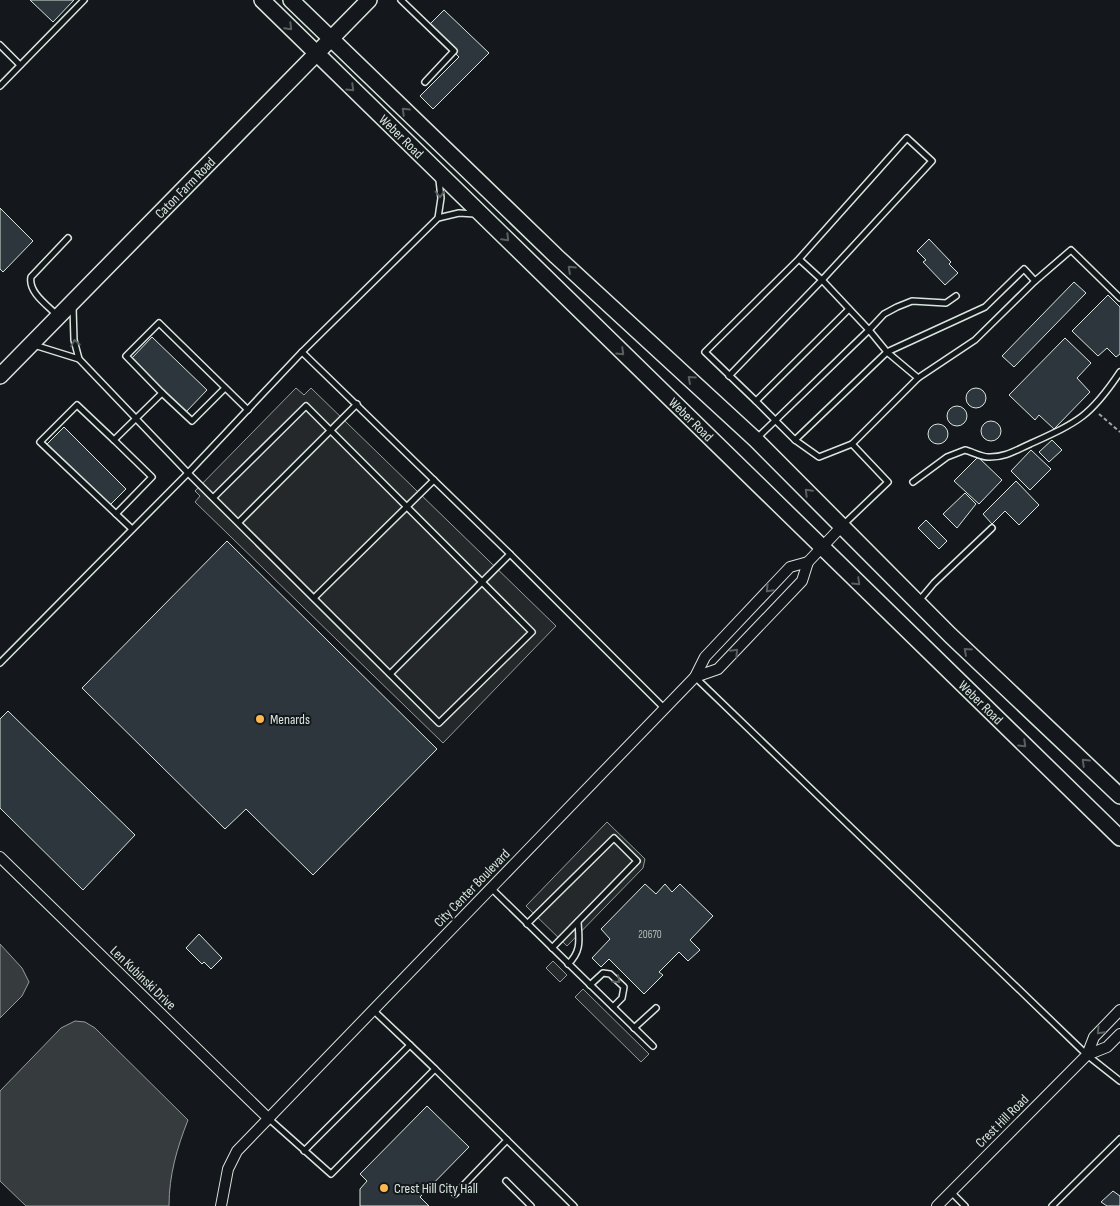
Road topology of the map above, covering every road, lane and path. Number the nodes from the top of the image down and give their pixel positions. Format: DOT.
graph roads {
  1 [pos="84,0"];
  2 [pos="262,0"];
  3 [pos="291,0"];
  4 [pos="369,0"];
  5 [pos="401,0"];
  6 [pos="331,39"];
  7 [pos="0,45"];
  8 [pos="316,54"];
  9 [pos="20,65"];
  10 [pos="425,82"];
  11 [pos="0,86"];
  12 [pos="436,170"];
  13 [pos="483,215"];
  14 [pos="438,218"];
  15 [pos="68,238"];
  16 [pos="799,259"];
  17 [pos="822,280"];
  18 [pos="1035,281"];
  19 [pos="956,296"];
  20 [pos="1120,298"];
  21 [pos="73,303"];
  22 [pos="849,309"];
  23 [pos="58,316"];
  24 [pos="869,330"];
  25 [pos="31,344"];
  26 [pos="302,352"];
  27 [pos="887,352"];
  28 [pos="79,359"];
  29 [pos="1120,372"];
  30 [pos="0,376"];
  31 [pos="729,376"];
  32 [pos="918,378"];
  33 [pos="225,388"];
  34 [pos="162,393"];
  35 [pos="756,401"];
  36 [pos="357,404"];
  37 [pos="1093,408"];
  38 [pos="248,410"];
  39 [pos="136,418"];
  40 [pos="775,422"];
  41 [pos="330,431"];
  42 [pos="1120,432"];
  43 [pos="114,440"];
  44 [pos="756,440"];
  45 [pos="795,440"];
  46 [pos="852,444"];
  47 [pos="188,473"];
  48 [pos="434,480"];
  49 [pos="913,482"];
  50 [pos="214,497"];
  51 [pos="406,506"];
  52 [pos="116,514"];
  53 [pos="239,522"];
  54 [pos="842,526"];
  55 [pos="992,528"];
  56 [pos="132,529"];
  57 [pos="822,548"];
  58 [pos="510,554"];
  59 [pos="808,562"];
  60 [pos="482,582"];
  61 [pos="314,598"];
  62 [pos="917,603"];
  63 [pos="0,663"];
  64 [pos="390,674"];
  65 [pos="694,677"];
  66 [pos="664,708"];
  67 [pos="1120,796"];
  68 [pos="1120,838"];
  69 [pos="0,857"];
  70 [pos="491,888"];
  71 [pos="578,922"];
  72 [pos="527,924"];
  73 [pos="552,948"];
  74 [pos="568,964"];
  75 [pos="590,985"];
  76 [pos="613,1007"];
  77 [pos="656,1008"];
  78 [pos="373,1010"];
  79 [pos="1120,1010"];
  80 [pos="634,1028"];
  81 [pos="1120,1034"];
  82 [pos="410,1045"];
  83 [pos="652,1046"];
  84 [pos="1086,1055"];
  85 [pos="435,1069"];
  86 [pos="1119,1079"];
  87 [pos="268,1118"];
  88 [pos="1120,1139"];
  89 [pos="507,1140"];
  90 [pos="304,1151"];
  91 [pos="506,1182"];
  92 [pos="951,1192"];
  93 [pos="456,1194"];
  94 [pos="221,1206"];
  95 [pos="530,1206"];
  96 [pos="574,1206"];
  97 [pos="937,1206"];
  98 [pos="965,1206"];
  99 [pos="1052,1206"];
  1 -- 9 [label="lane"];
  2 -- 8 [label="main road, Weber Road, one-way"];
  3 -- 6 [label="main road, Weber Road"];
  4 -- 6 [label="main road, Caton Farm Road"];
  5 -- 10 [label="lane"];
  6 -- 8 [label="main road, Caton Farm Road"];
  44 -- 6 [label="main road, Weber Road, one-way"];
  7 -- 9 [label="lane"];
  8 -- 12 [label="main road, Weber Road, one-way"];
  8 -- 21 [label="main road, Caton Farm Road"];
  9 -- 11 [label="lane"];
  12 -- 13 [label="main road, Weber Road"];
  12 -- 14 [label="lane, one-way"];
  13 -- 14 [label="lane"];
  13 -- 57 [label="main road, Weber Road, one-way"];
  14 -- 26 [label="lane"];
  15 -- 23 [label="lane"];
  16 -- 17 [label="lane"];
  16 -- 17 [label="lane"];
  16 -- 31 [label="lane"];
  17 -- 22 [label="lane"];
  17 -- 31 [label="lane"];
  18 -- 20 [label="lane"];
  18 -- 27 [label="lane"];
  18 -- 32 [label="lane"];
  19 -- 24 [label="lane"];
  21 -- 23 [label="main road, Caton Farm Road"];
  28 -- 21 [label="lane, one-way"];
  22 -- 24 [label="lane"];
  22 -- 35 [label="lane"];
  23 -- 25 [label="main road, Caton Farm Road"];
  24 -- 27 [label="lane"];
  24 -- 40 [label="lane"];
  25 -- 28 [label="lane"];
  25 -- 30 [label="main road, Caton Farm Road"];
  26 -- 36 [label="lane"];
  26 -- 38 [label="lane"];
  27 -- 32 [label="lane"];
  27 -- 45 [label="lane"];
  28 -- 39 [label="lane"];
  29 -- 37 [label="lane"];
  31 -- 35 [label="lane"];
  32 -- 46 [label="lane"];
  33 -- 34 [label="lane"];
  33 -- 34 [label="lane"];
  33 -- 38 [label="lane"];
  34 -- 39 [label="lane"];
  35 -- 40 [label="lane"];
  36 -- 41 [label="lane"];
  36 -- 48 [label="lane"];
  37 -- 42 [label="path"];
  37 -- 49 [label="lane"];
  38 -- 47 [label="lane"];
  39 -- 43 [label="lane"];
  39 -- 47 [label="lane"];
  40 -- 44 [label="lane"];
  40 -- 45 [label="lane"];
  41 -- 50 [label="lane"];
  41 -- 51 [label="lane"];
  41 -- 53 [label="lane"];
  43 -- 52 [label="lane"];
  43 -- 52 [label="lane"];
  54 -- 44 [label="main road, Weber Road, one-way"];
  45 -- 46 [label="lane"];
  46 -- 54 [label="lane"];
  47 -- 50 [label="lane"];
  47 -- 56 [label="lane"];
  48 -- 51 [label="lane"];
  48 -- 58 [label="lane"];
  50 -- 53 [label="lane"];
  51 -- 60 [label="lane"];
  51 -- 61 [label="lane"];
  52 -- 56 [label="lane"];
  53 -- 61 [label="lane"];
  54 -- 57 [label="street"];
  54 -- 62 [label="main road, Weber Road"];
  55 -- 62 [label="lane"];
  56 -- 63 [label="lane"];
  57 -- 59 [label="street"];
  57 -- 68 [label="main road, Weber Road, one-way"];
  58 -- 60 [label="lane"];
  58 -- 66 [label="lane"];
  59 -- 65 [label="street, City Center Boulevard, one-way"];
  65 -- 59 [label="street, City Center Boulevard, one-way"];
  60 -- 64 [label="lane"];
  60 -- 64 [label="lane"];
  61 -- 64 [label="lane"];
  67 -- 62 [label="main road, Weber Road, one-way"];
  65 -- 66 [label="street, City Center Boulevard"];
  65 -- 84 [label="lane"];
  66 -- 70 [label="street, City Center Boulevard"];
  69 -- 87 [label="street, Len Kubinski Drive"];
  70 -- 72 [label="lane"];
  70 -- 78 [label="street, City Center Boulevard"];
  71 -- 72 [label="lane"];
  71 -- 73 [label="lane"];
  71 -- 74 [label="lane"];
  72 -- 73 [label="lane"];
  73 -- 74 [label="lane"];
  74 -- 75 [label="lane"];
  75 -- 76 [label="lane"];
  75 -- 76 [label="lane, one-way"];
  76 -- 80 [label="lane"];
  77 -- 80 [label="lane"];
  78 -- 82 [label="lane"];
  78 -- 87 [label="street, City Center Boulevard"];
  79 -- 84 [label="street, Crest Hill Road, one-way"];
  80 -- 83 [label="lane"];
  81 -- 84 [label="street, Crest Hill Road"];
  82 -- 85 [label="lane"];
  82 -- 90 [label="lane"];
  84 -- 86 [label="lane"];
  84 -- 92 [label="street, Crest Hill Road"];
  85 -- 89 [label="lane"];
  85 -- 90 [label="lane"];
  87 -- 90 [label="lane"];
  87 -- 94 [label="street"];
  88 -- 99 [label="lane"];
  89 -- 93 [label="lane"];
  89 -- 96 [label="lane"];
  91 -- 95 [label="lane"];
  92 -- 97 [label="street, Crest Hill Road"];
  92 -- 98 [label="lane"];
}
